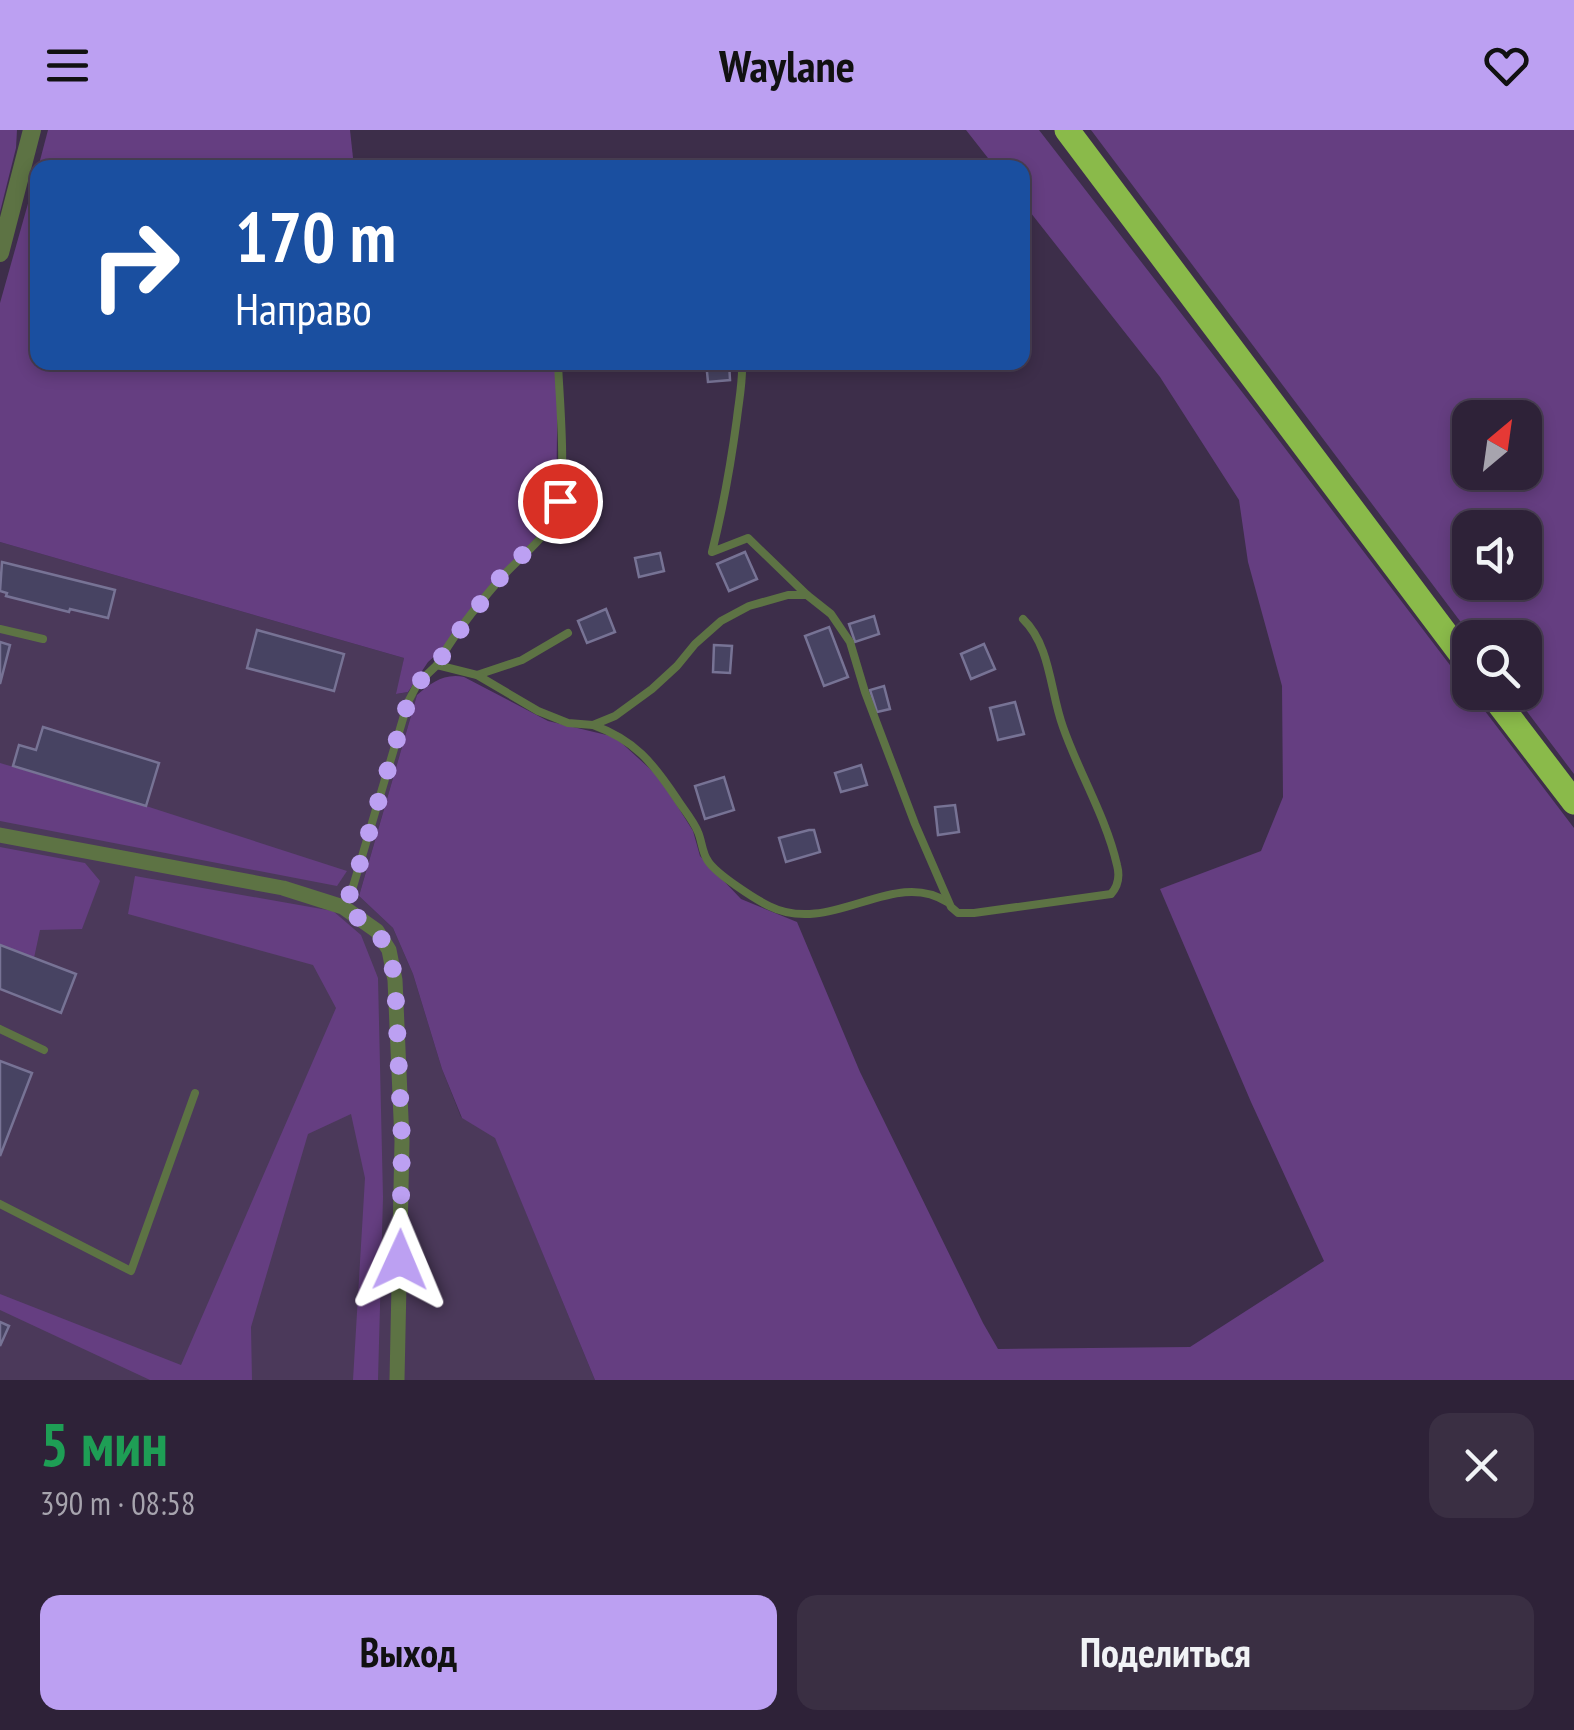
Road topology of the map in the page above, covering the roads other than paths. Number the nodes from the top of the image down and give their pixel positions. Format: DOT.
graph roads {
  1 [pos="29,130"];
  2 [pos="1067,130"];
  3 [pos="0,253"];
  4 [pos="558,370"];
  5 [pos="742,370"];
  6 [pos="807,595"];
  7 [pos="1022,619"];
  8 [pos="0,629"];
  9 [pos="568,633"];
  10 [pos="43,640"];
  11 [pos="1452,642"];
  12 [pos="438,665"];
  13 [pos="477,675"];
  14 [pos="1504,710"];
  15 [pos="593,726"];
  16 [pos="1574,802"];
  17 [pos="0,835"];
  18 [pos="949,903"];
  19 [pos="343,907"];
  20 [pos="0,1030"];
  21 [pos="44,1050"];
  22 [pos="195,1093"];
  23 [pos="0,1204"];
  24 [pos="397,1380"];
  1 -- 3 [label="street"];
  2 -- 11 [label="highway"];
  4 -- 12 [label="lane"];
  5 -- 6 [label="lane"];
  6 -- 15 [label="lane"];
  6 -- 18 [label="lane"];
  7 -- 18 [label="lane"];
  8 -- 10 [label="lane"];
  9 -- 13 [label="lane"];
  12 -- 13 [label="lane"];
  12 -- 19 [label="lane"];
  13 -- 15 [label="lane"];
  14 -- 16 [label="highway"];
  15 -- 18 [label="lane"];
  17 -- 19 [label="street"];
  19 -- 24 [label="street"];
  20 -- 21 [label="lane"];
  22 -- 23 [label="lane"];
}
